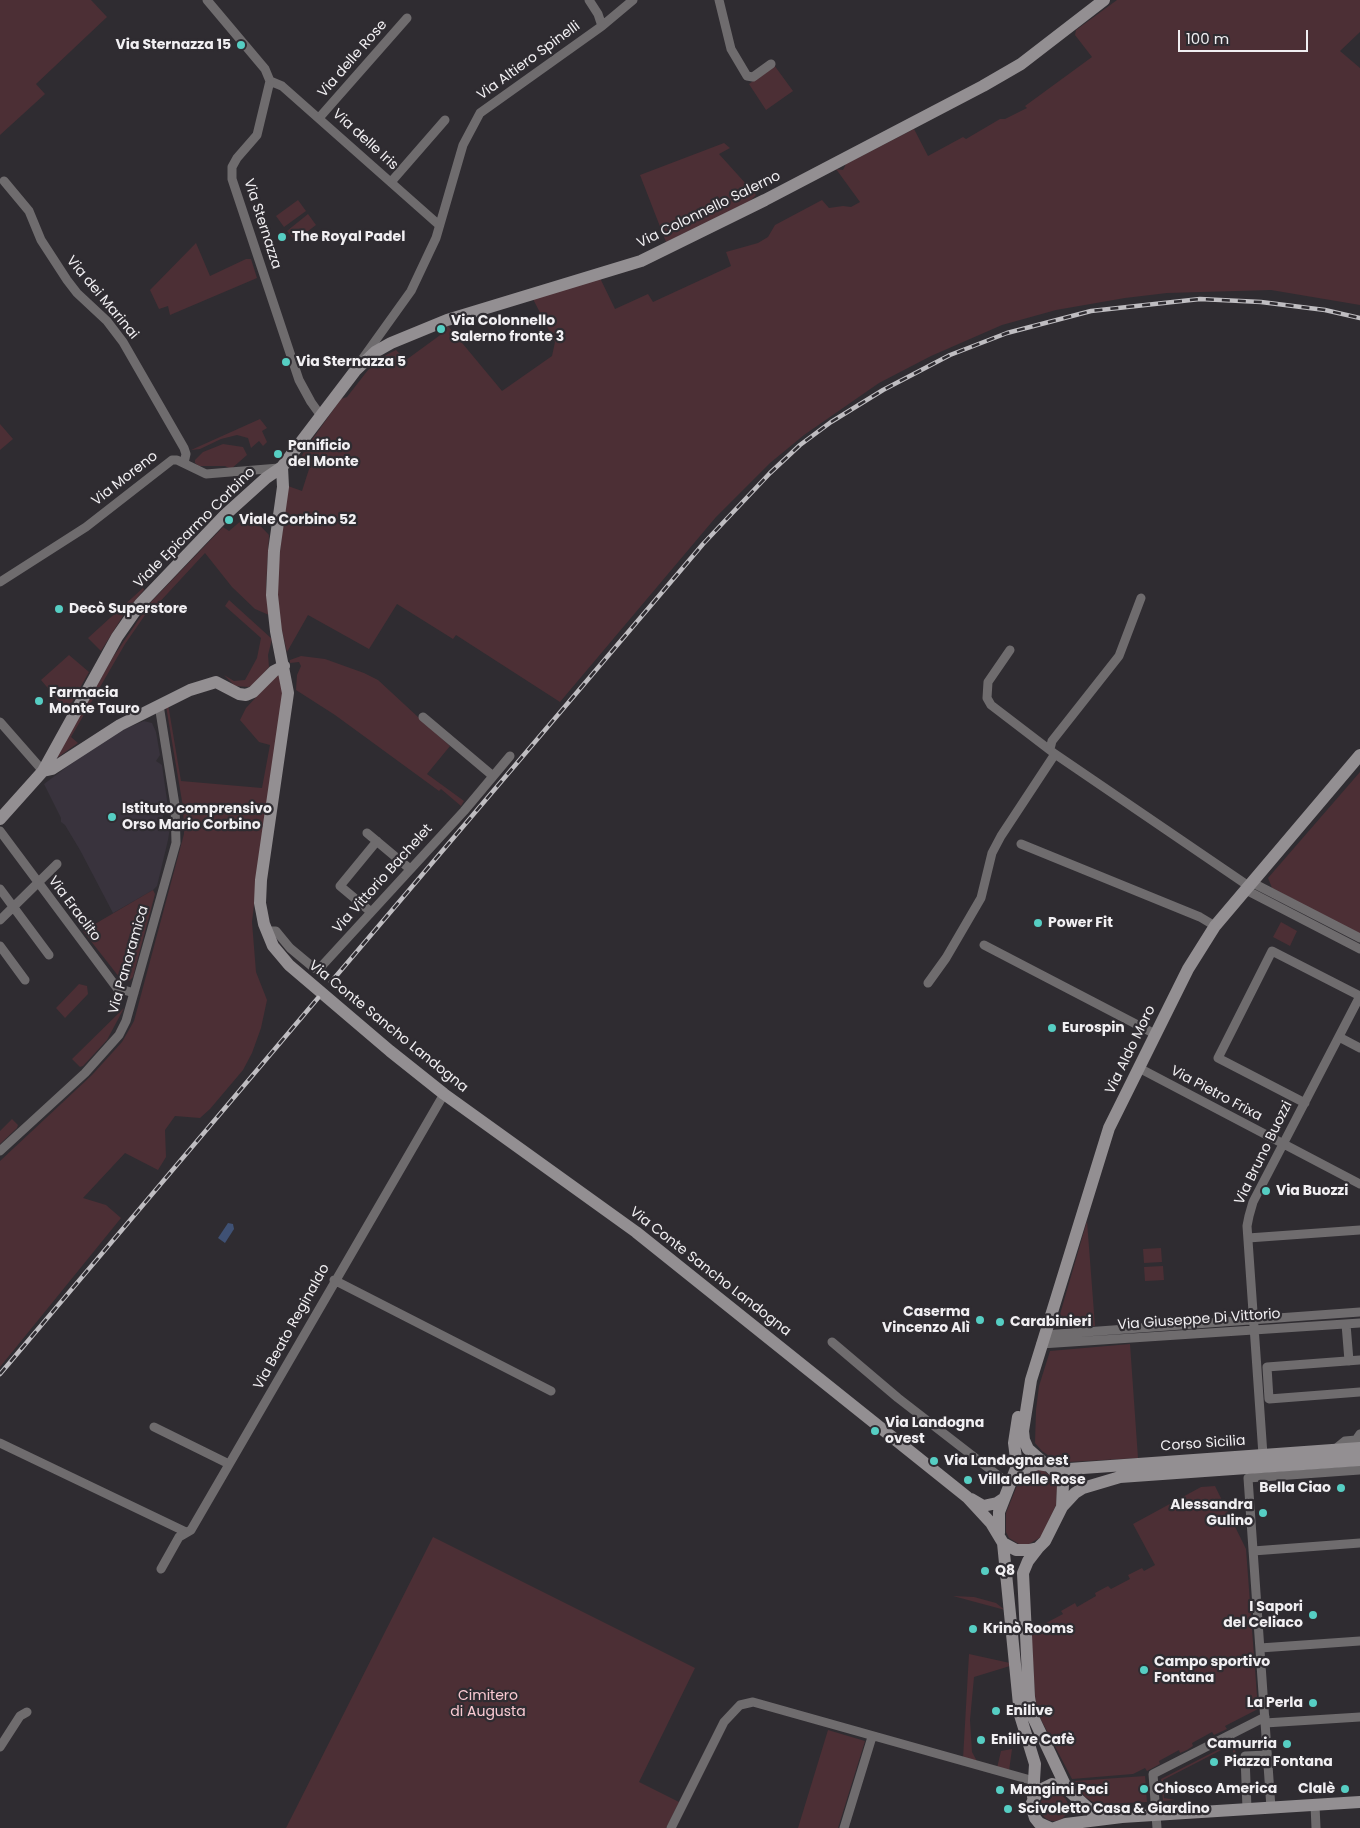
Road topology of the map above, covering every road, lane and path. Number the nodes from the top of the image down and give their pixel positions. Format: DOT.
graph roads {
  1 [pos="207,0"];
  2 [pos="589,0"];
  3 [pos="633,0"];
  4 [pos="719,0"];
  5 [pos="1097,2"];
  6 [pos="407,18"];
  7 [pos="602,26"];
  8 [pos="771,64"];
  9 [pos="270,81"];
  10 [pos="319,118"];
  11 [pos="445,120"];
  12 [pos="4,181"];
  13 [pos="391,182"];
  14 [pos="440,225"];
  15 [pos="379,334"];
  16 [pos="391,343"];
  17 [pos="355,371"];
  18 [pos="321,416"];
  19 [pos="184,463"];
  20 [pos="282,467"];
  21 [pos="263,474"];
  22 [pos="0,582"];
  23 [pos="1141,598"];
  24 [pos="1010,650"];
  25 [pos="284,666"];
  26 [pos="159,705"];
  27 [pos="138,715"];
  28 [pos="423,718"];
  29 [pos="0,722"];
  30 [pos="164,728"];
  31 [pos="1053,752"];
  32 [pos="1360,755"];
  33 [pos="510,756"];
  34 [pos="43,771"];
  35 [pos="493,776"];
  36 [pos="0,819"];
  37 [pos="0,831"];
  38 [pos="367,833"];
  39 [pos="377,841"];
  40 [pos="1021,844"];
  41 [pos="57,864"];
  42 [pos="410,869"];
  43 [pos="38,883"];
  44 [pos="1250,887"];
  45 [pos="0,889"];
  46 [pos="13,907"];
  47 [pos="372,912"];
  48 [pos="0,920"];
  49 [pos="1215,926"];
  50 [pos="267,931"];
  51 [pos="1360,938"];
  52 [pos="984,945"];
  53 [pos="0,946"];
  54 [pos="1360,949"];
  55 [pos="49,955"];
  56 [pos="25,980"];
  57 [pos="928,983"];
  58 [pos="134,993"];
  59 [pos="1360,996"];
  60 [pos="1155,1034"];
  61 [pos="1339,1037"];
  62 [pos="1360,1048"];
  63 [pos="1139,1068"];
  64 [pos="444,1094"];
  65 [pos="1304,1103"];
  66 [pos="1283,1145"];
  67 [pos="0,1152"];
  68 [pos="1360,1184"];
  69 [pos="1360,1230"];
  70 [pos="1248,1238"];
  71 [pos="334,1280"];
  72 [pos="1360,1312"];
  73 [pos="1254,1319"];
  74 [pos="1360,1323"];
  75 [pos="1346,1324"];
  76 [pos="1255,1330"];
  77 [pos="1042,1340"];
  78 [pos="832,1342"];
  79 [pos="1360,1360"];
  80 [pos="1349,1361"];
  81 [pos="1031,1380"];
  82 [pos="551,1391"];
  83 [pos="1360,1392"];
  84 [pos="154,1427"];
  85 [pos="1360,1434"];
  86 [pos="0,1443"];
  87 [pos="1360,1448"];
  88 [pos="1263,1455"];
  89 [pos="1336,1456"];
  90 [pos="229,1464"];
  91 [pos="1046,1464"];
  92 [pos="1300,1464"];
  93 [pos="1358,1467"];
  94 [pos="1286,1475"];
  95 [pos="1010,1482"];
  96 [pos="967,1496"];
  97 [pos="1003,1499"];
  98 [pos="1062,1507"];
  99 [pos="186,1532"];
  100 [pos="1001,1539"];
  101 [pos="1360,1543"];
  102 [pos="1038,1548"];
  103 [pos="1253,1551"];
  104 [pos="161,1569"];
  105 [pos="1360,1641"];
  106 [pos="1260,1648"];
  107 [pos="27,1712"];
  108 [pos="1360,1717"];
  109 [pos="1265,1720"];
  110 [pos="872,1737"];
  111 [pos="0,1747"];
  112 [pos="1267,1754"];
  113 [pos="1034,1781"];
  114 [pos="1069,1792"];
  115 [pos="1033,1797"];
  116 [pos="1360,1802"];
  117 [pos="1315,1805"];
  118 [pos="1271,1808"];
  119 [pos="1247,1809"];
  120 [pos="1032,1812"];
  121 [pos="1156,1814"];
  122 [pos="1122,1817"];
  123 [pos="1059,1827"];
  124 [pos="671,1828"];
  125 [pos="844,1828"];
  126 [pos="1030,1828"];
  127 [pos="1050,1828"];
  128 [pos="1157,1828"];
  129 [pos="1316,1828"];
  1 -- 9 [label="street"];
  2 -- 7 [label="street"];
  3 -- 7 [label="street, Via Altiero Spinelli"];
  4 -- 8 [label="street"];
  5 -- 16 [label="main road, Via Colonnello Salerno"];
  6 -- 10 [label="street, Via delle Rose"];
  7 -- 14 [label="street, Via Altiero Spinelli"];
  9 -- 10 [label="street, Via delle Iris"];
  9 -- 18 [label="street, Via Sternazza"];
  10 -- 13 [label="street, Via delle Iris"];
  11 -- 13 [label="street"];
  12 -- 19 [label="street, Via dei Marinai"];
  13 -- 14 [label="street, Via delle Iris"];
  14 -- 15 [label="street, Via Altiero Spinelli"];
  15 -- 16 [label="street"];
  15 -- 17 [label="street, Via Altiero Spinelli"];
  16 -- 17 [label="main road, Via Colonnello Salerno"];
  17 -- 18 [label="main road, Via Colonnello Salerno"];
  18 -- 20 [label="main road, Viale Epicarmo Corbino"];
  19 -- 21 [label="street"];
  19 -- 22 [label="street, Via Moreno"];
  20 -- 21 [label="main road, Viale Epicarmo Corbino"];
  20 -- 25 [label="main road, Via Conte Sancho Landogna"];
  21 -- 34 [label="main road, Viale Epicarmo Corbino"];
  23 -- 31 [label="street"];
  24 -- 31 [label="street"];
  25 -- 26 [label="main road"];
  25 -- 50 [label="main road, Via Conte Sancho Landogna"];
  26 -- 27 [label="main road"];
  26 -- 30 [label="street, Via Panoramica"];
  27 -- 30 [label="street"];
  27 -- 34 [label="main road"];
  28 -- 35 [label="street"];
  29 -- 34 [label="street"];
  30 -- 58 [label="street, Via Panoramica"];
  31 -- 44 [label="street"];
  31 -- 57 [label="street"];
  32 -- 44 [label="main road, Via Aldo Moro"];
  33 -- 35 [label="street, Via Vittorio Bachelet"];
  34 -- 36 [label="main road, Viale Epicarmo Corbino"];
  35 -- 42 [label="street, Via Vittorio Bachelet"];
  37 -- 43 [label="street, Via Eraclito"];
  38 -- 39 [label="street"];
  39 -- 42 [label="street"];
  39 -- 47 [label="street"];
  40 -- 49 [label="street"];
  41 -- 43 [label="street"];
  42 -- 47 [label="street, Via Vittorio Bachelet"];
  43 -- 46 [label="street"];
  43 -- 58 [label="street, Via Eraclito"];
  44 -- 49 [label="main road, Via Aldo Moro"];
  44 -- 51 [label="street"];
  44 -- 54 [label="street"];
  45 -- 46 [label="street"];
  46 -- 48 [label="street"];
  46 -- 55 [label="street"];
  47 -- 50 [label="street, Via Vittorio Bachelet"];
  49 -- 60 [label="main road, Via Aldo Moro"];
  50 -- 64 [label="main road, Via Conte Sancho Landogna"];
  52 -- 60 [label="street"];
  53 -- 56 [label="street"];
  58 -- 67 [label="street, Via Panoramica"];
  59 -- 61 [label="street, Via Bruno Buozzi"];
  59 -- 65 [label="street"];
  60 -- 63 [label="main road, Via Aldo Moro"];
  61 -- 62 [label="street"];
  61 -- 65 [label="street, Via Bruno Buozzi"];
  63 -- 66 [label="street, Via Pietro Frixa"];
  63 -- 77 [label="main road, Via Aldo Moro"];
  64 -- 71 [label="street, Via Beato Reginaldo"];
  64 -- 96 [label="main road, Via Conte Sancho Landogna"];
  65 -- 66 [label="street, Via Bruno Buozzi"];
  66 -- 68 [label="street, Via Pietro Frixa"];
  66 -- 70 [label="street, Via Bruno Buozzi"];
  69 -- 70 [label="street"];
  70 -- 73 [label="street, Via Bruno Buozzi"];
  71 -- 82 [label="street"];
  71 -- 90 [label="street, Via Beato Reginaldo"];
  72 -- 73 [label="street, Via Giuseppe Di Vittorio"];
  73 -- 76 [label="street, Via Bruno Buozzi"];
  73 -- 77 [label="street, Via Giuseppe Di Vittorio"];
  74 -- 75 [label="street, Via Giuseppe Di Vittorio"];
  75 -- 76 [label="street, Via Giuseppe Di Vittorio"];
  75 -- 80 [label="street"];
  76 -- 77 [label="street, Via Giuseppe Di Vittorio"];
  76 -- 88 [label="street, Via Bruno Buozzi"];
  77 -- 81 [label="main road, Via Aldo Moro"];
  78 -- 95 [label="street"];
  79 -- 80 [label="street"];
  80 -- 83 [label="street"];
  81 -- 91 [label="main road"];
  81 -- 95 [label="main road"];
  84 -- 90 [label="street"];
  85 -- 89 [label="street"];
  86 -- 99 [label="street"];
  87 -- 89 [label="main road, Corso Sicilia"];
  88 -- 89 [label="main road, Corso Sicilia"];
  88 -- 91 [label="main road, Corso Sicilia"];
  89 -- 92 [label="main road, Corso Sicilia"];
  89 -- 93 [label="main road, Corso Sicilia"];
  90 -- 99 [label="street, Via Beato Reginaldo"];
  91 -- 95 [label="main road"];
  91 -- 98 [label="main road"];
  92 -- 94 [label="street"];
  92 -- 98 [label="main road, Corso Sicilia"];
  93 -- 94 [label="street"];
  94 -- 103 [label="street"];
  95 -- 97 [label="main road"];
  96 -- 97 [label="main road"];
  96 -- 100 [label="main road"];
  97 -- 100 [label="main road"];
  98 -- 102 [label="main road"];
  99 -- 104 [label="street, Via Beato Reginaldo"];
  100 -- 102 [label="main road"];
  100 -- 113 [label="main road"];
  101 -- 103 [label="street"];
  102 -- 114 [label="main road"];
  103 -- 106 [label="street"];
  105 -- 106 [label="street"];
  106 -- 109 [label="street"];
  107 -- 111 [label="street"];
  108 -- 109 [label="street"];
  109 -- 112 [label="street"];
  109 -- 121 [label="street"];
  110 -- 113 [label="street"];
  110 -- 124 [label="street"];
  110 -- 125 [label="street"];
  112 -- 118 [label="street"];
  112 -- 119 [label="street"];
  113 -- 115 [label="main road"];
  114 -- 115 [label="main road"];
  114 -- 122 [label="main road"];
  114 -- 123 [label="main road"];
  115 -- 120 [label="main road"];
  116 -- 117 [label="main road"];
  117 -- 118 [label="main road"];
  117 -- 129 [label="street"];
  118 -- 119 [label="main road"];
  119 -- 121 [label="main road"];
  120 -- 126 [label="main road"];
  120 -- 127 [label="main road"];
  121 -- 122 [label="main road"];
  121 -- 128 [label="street"];
  122 -- 123 [label="main road"];
}
